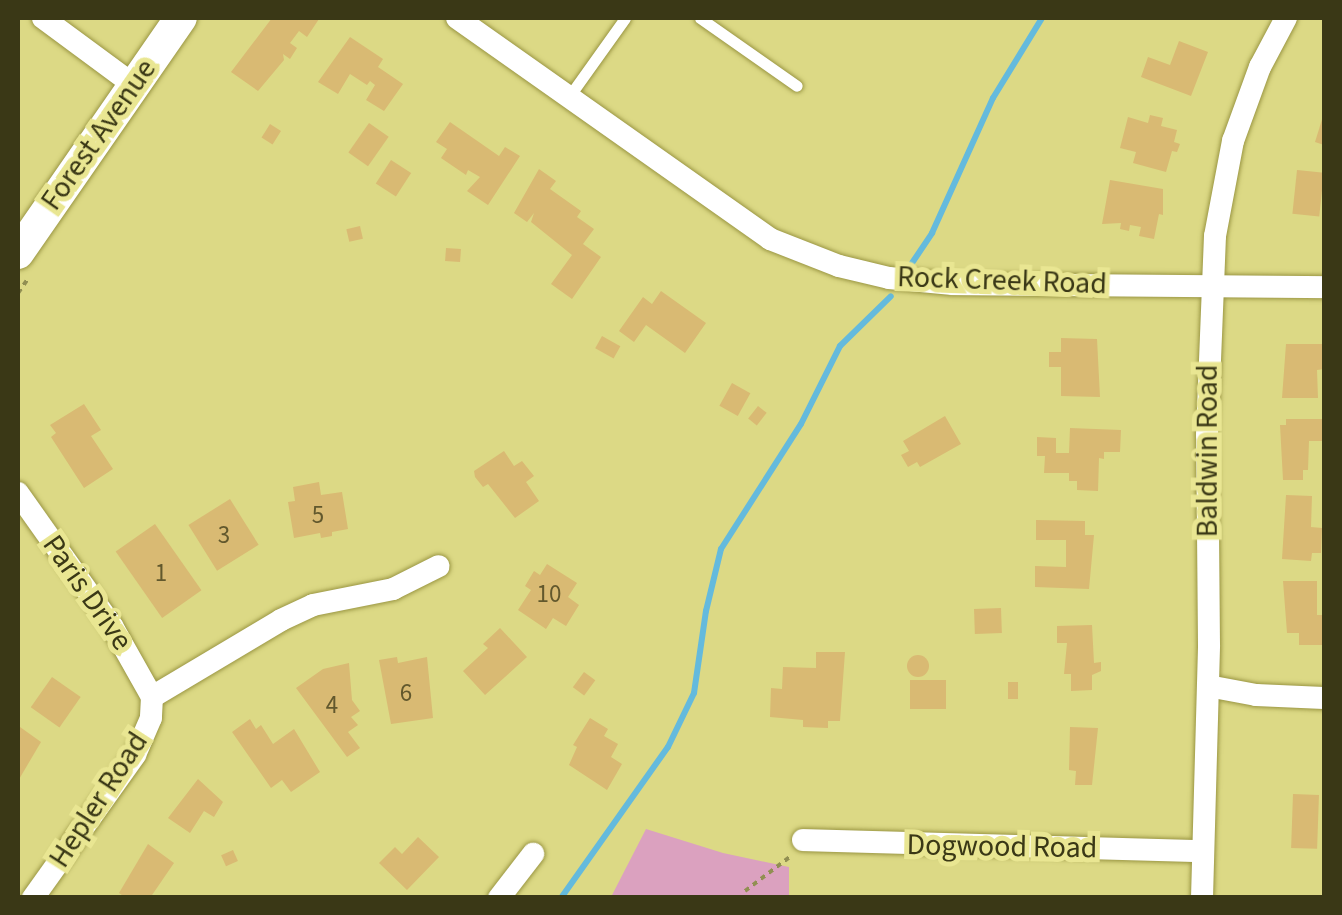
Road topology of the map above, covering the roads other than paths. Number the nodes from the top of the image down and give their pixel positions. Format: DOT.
graph roads {
  1 [pos="42,18"];
  2 [pos="181,18"];
  3 [pos="457,18"];
  4 [pos="625,18"];
  5 [pos="700,18"];
  6 [pos="1286,18"];
  7 [pos="715,22"];
  8 [pos="134,85"];
  9 [pos="798,86"];
  10 [pos="568,98"];
  11 [pos="18,253"];
  12 [pos="1210,285"];
  13 [pos="1324,287"];
  14 [pos="18,493"];
  15 [pos="439,566"];
  16 [pos="1208,686"];
  17 [pos="152,697"];
  18 [pos="1324,698"];
  19 [pos="803,840"];
  20 [pos="1201,850"];
  21 [pos="533,854"];
  22 [pos="33,898"];
  23 [pos="499,898"];
  24 [pos="1202,898"];
  1 -- 8 [label="street"];
  2 -- 8 [label="main road, Forest Avenue"];
  3 -- 10 [label="street, Rock Creek Road"];
  4 -- 10 [label="lane"];
  5 -- 7 [label="lane"];
  6 -- 12 [label="street, Baldwin Road"];
  7 -- 9 [label="lane"];
  8 -- 11 [label="main road, Forest Avenue"];
  10 -- 12 [label="street, Rock Creek Road"];
  12 -- 13 [label="street, Rock Creek Road"];
  12 -- 16 [label="street, Baldwin Road"];
  14 -- 17 [label="street, Paris Drive"];
  15 -- 17 [label="street"];
  16 -- 18 [label="street"];
  16 -- 20 [label="street, Baldwin Road"];
  17 -- 22 [label="street, Hepler Road"];
  19 -- 20 [label="street, Dogwood Road"];
  20 -- 24 [label="street, Baldwin Road"];
  21 -- 23 [label="street"];
}
